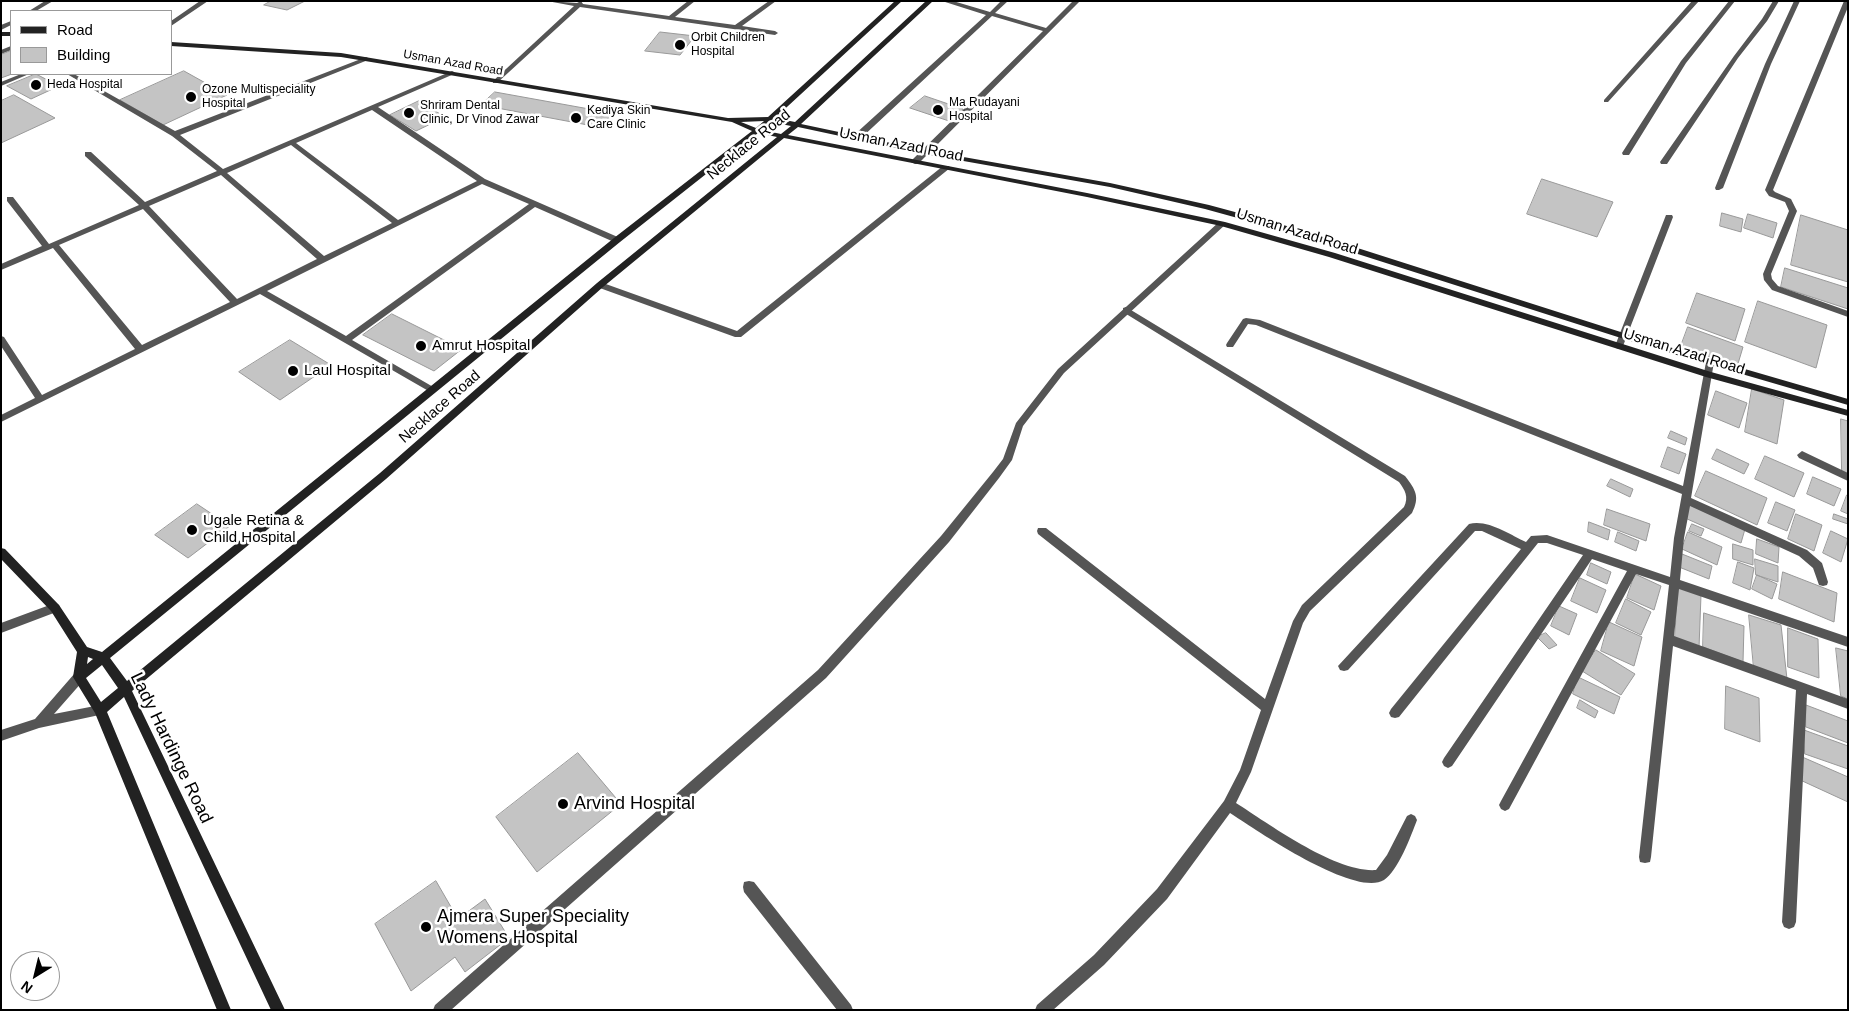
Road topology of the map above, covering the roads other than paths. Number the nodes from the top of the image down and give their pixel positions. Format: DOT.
graph roads {
  1 [pos="50,1"];
  2 [pos="205,1"];
  3 [pos="550,1"];
  4 [pos="692,1"];
  5 [pos="773,1"];
  6 [pos="899,1"];
  7 [pos="930,1"];
  8 [pos="945,1"];
  9 [pos="1005,1"];
  10 [pos="1077,1"];
  11 [pos="1696,1"];
  12 [pos="1732,1"];
  13 [pos="1776,1"];
  14 [pos="1797,1"];
  15 [pos="1846,1"];
  16 [pos="581,3"];
  17 [pos="34,10"];
  18 [pos="991,14"];
  19 [pos="670,18"];
  20 [pos="172,23"];
  21 [pos="736,28"];
  22 [pos="1047,30"];
  23 [pos="775,33"];
  24 [pos="172,44"];
  25 [pos="366,59"];
  26 [pos="452,73"];
  27 [pos="24,75"];
  28 [pos="72,75"];
  29 [pos="495,82"];
  30 [pos="1,84"];
  31 [pos="1606,101"];
  32 [pos="373,106"];
  33 [pos="769,119"];
  34 [pos="728,120"];
  35 [pos="796,125"];
  36 [pos="757,131"];
  37 [pos="175,134"];
  38 [pos="782,136"];
  39 [pos="856,138"];
  40 [pos="291,142"];
  41 [pos="924,152"];
  42 [pos="1626,153"];
  43 [pos="88,154"];
  44 [pos="915,162"];
  45 [pos="1664,162"];
  46 [pos="946,168"];
  47 [pos="222,172"];
  48 [pos="482,181"];
  49 [pos="1719,188"];
  50 [pos="10,199"];
  51 [pos="534,204"];
  52 [pos="144,205"];
  53 [pos="1669,217"];
  54 [pos="397,223"];
  55 [pos="1222,224"];
  56 [pos="617,240"];
  57 [pos="51,246"];
  58 [pos="323,260"];
  59 [pos="1,267"];
  60 [pos="600,285"];
  61 [pos="261,291"];
  62 [pos="236,303"];
  63 [pos="1126,310"];
  64 [pos="1848,314"];
  65 [pos="1623,336"];
  66 [pos="1,339"];
  67 [pos="346,340"];
  68 [pos="1230,345"];
  69 [pos="1619,346"];
  70 [pos="141,350"];
  71 [pos="1710,362"];
  72 [pos="1709,375"];
  73 [pos="432,390"];
  74 [pos="41,400"];
  75 [pos="1848,402"];
  76 [pos="1848,413"];
  77 [pos="1,420"];
  78 [pos="1802,455"];
  79 [pos="1848,477"];
  80 [pos="1688,496"];
  81 [pos="1042,531"];
  82 [pos="1527,548"];
  83 [pos="1,552"];
  84 [pos="1590,553"];
  85 [pos="1634,568"];
  86 [pos="1823,582"];
  87 [pos="1674,583"];
  88 [pos="55,608"];
  89 [pos="1,628"];
  90 [pos="1668,639"];
  91 [pos="1848,642"];
  92 [pos="83,651"];
  93 [pos="103,657"];
  94 [pos="1344,666"];
  95 [pos="79,677"];
  96 [pos="1802,687"];
  97 [pos="125,688"];
  98 [pos="1848,704"];
  99 [pos="1268,708"];
  100 [pos="100,710"];
  101 [pos="1395,713"];
  102 [pos="39,724"];
  103 [pos="1,736"];
  104 [pos="1448,762"];
  105 [pos="1228,805"];
  106 [pos="1505,805"];
  107 [pos="1411,820"];
  108 [pos="1645,857"];
  109 [pos="749,887"];
  110 [pos="1789,922"];
  111 [pos="224,1010"];
  112 [pos="278,1010"];
  113 [pos="440,1010"];
  114 [pos="846,1010"];
  115 [pos="1042,1010"];
  1 -- 17 [label="street"];
  2 -- 20 [label="street"];
  3 -- 16 [label="street"];
  4 -- 19 [label="street"];
  5 -- 21 [label="street"];
  6 -- 33 [label="main road, Necklace Road"];
  7 -- 35 [label="main road, Necklace Road"];
  8 -- 18 [label="street"];
  9 -- 18 [label="street"];
  10 -- 22 [label="street"];
  11 -- 31 [label="street"];
  12 -- 42 [label="street"];
  13 -- 45 [label="street"];
  14 -- 49 [label="street"];
  15 -- 64 [label="street"];
  16 -- 19 [label="street"];
  16 -- 29 [label="street"];
  18 -- 22 [label="street"];
  18 -- 39 [label="street"];
  19 -- 21 [label="street"];
  21 -- 23 [label="street"];
  22 -- 41 [label="street"];
  24 -- 25 [label="main road, Usman Azad Road"];
  25 -- 26 [label="main road, Usman Azad Road"];
  25 -- 37 [label="street"];
  26 -- 29 [label="main road, Usman Azad Road"];
  26 -- 32 [label="street"];
  27 -- 30 [label="street"];
  28 -- 37 [label="street"];
  29 -- 34 [label="main road, Usman Azad Road"];
  32 -- 40 [label="street"];
  32 -- 48 [label="street"];
  33 -- 34 [label="main road, Usman Azad Road"];
  33 -- 35 [label="main road, Usman Azad Road"];
  33 -- 36 [label="main road, Necklace Road"];
  34 -- 36 [label="main road, Usman Azad Road"];
  35 -- 38 [label="main road, Necklace Road"];
  35 -- 39 [label="main road, Usman Azad Road"];
  36 -- 38 [label="main road, Usman Azad Road"];
  36 -- 56 [label="main road, Necklace Road"];
  37 -- 47 [label="street"];
  38 -- 44 [label="main road, Usman Azad Road"];
  38 -- 60 [label="main road, Necklace Road"];
  39 -- 41 [label="main road, Usman Azad Road"];
  40 -- 47 [label="street"];
  40 -- 54 [label="street"];
  41 -- 44 [label="street"];
  41 -- 65 [label="main road, Usman Azad Road"];
  43 -- 52 [label="street"];
  44 -- 46 [label="main road, Usman Azad Road"];
  46 -- 55 [label="main road, Usman Azad Road"];
  46 -- 60 [label="street"];
  47 -- 52 [label="street"];
  47 -- 58 [label="street"];
  48 -- 51 [label="street"];
  48 -- 54 [label="street"];
  50 -- 57 [label="street"];
  51 -- 56 [label="street"];
  51 -- 67 [label="street"];
  52 -- 57 [label="street"];
  52 -- 62 [label="street"];
  53 -- 65 [label="street"];
  54 -- 58 [label="street"];
  55 -- 63 [label="street"];
  55 -- 69 [label="main road, Usman Azad Road"];
  56 -- 73 [label="main road, Necklace Road"];
  57 -- 59 [label="street"];
  57 -- 70 [label="street"];
  58 -- 61 [label="street"];
  60 -- 97 [label="main road, Necklace Road"];
  61 -- 62 [label="street"];
  61 -- 67 [label="street"];
  62 -- 70 [label="street"];
  63 -- 99 [label="street"];
  63 -- 113 [label="street"];
  65 -- 69 [label="street"];
  65 -- 71 [label="main road, Usman Azad Road"];
  66 -- 74 [label="street"];
  67 -- 73 [label="street"];
  68 -- 80 [label="street"];
  69 -- 72 [label="main road, Usman Azad Road"];
  70 -- 74 [label="street"];
  71 -- 72 [label="street"];
  71 -- 75 [label="main road, Usman Azad Road"];
  72 -- 76 [label="main road, Usman Azad Road"];
  72 -- 80 [label="street"];
  73 -- 93 [label="main road, Necklace Road"];
  74 -- 77 [label="street"];
  78 -- 79 [label="street"];
  80 -- 86 [label="street"];
  80 -- 87 [label="street"];
  81 -- 99 [label="street"];
  82 -- 84 [label="street"];
  82 -- 94 [label="street"];
  82 -- 101 [label="street"];
  83 -- 88 [label="main road"];
  84 -- 85 [label="street"];
  84 -- 104 [label="street"];
  85 -- 87 [label="street"];
  85 -- 106 [label="street"];
  87 -- 90 [label="street"];
  87 -- 91 [label="street"];
  88 -- 89 [label="street"];
  88 -- 92 [label="main road"];
  90 -- 96 [label="street"];
  90 -- 108 [label="street"];
  92 -- 93 [label="main road"];
  92 -- 95 [label="main road"];
  93 -- 95 [label="main road, Necklace Road"];
  93 -- 97 [label="main road, Lady Hardinge Road"];
  95 -- 100 [label="main road"];
  95 -- 102 [label="street"];
  96 -- 98 [label="street"];
  96 -- 110 [label="street"];
  97 -- 100 [label="main road, Necklace Road"];
  97 -- 112 [label="main road, Lady Hardinge Road"];
  99 -- 105 [label="street"];
  100 -- 102 [label="street"];
  100 -- 111 [label="main road"];
  102 -- 103 [label="street"];
  105 -- 107 [label="street"];
  105 -- 115 [label="street"];
  109 -- 114 [label="street"];
}
